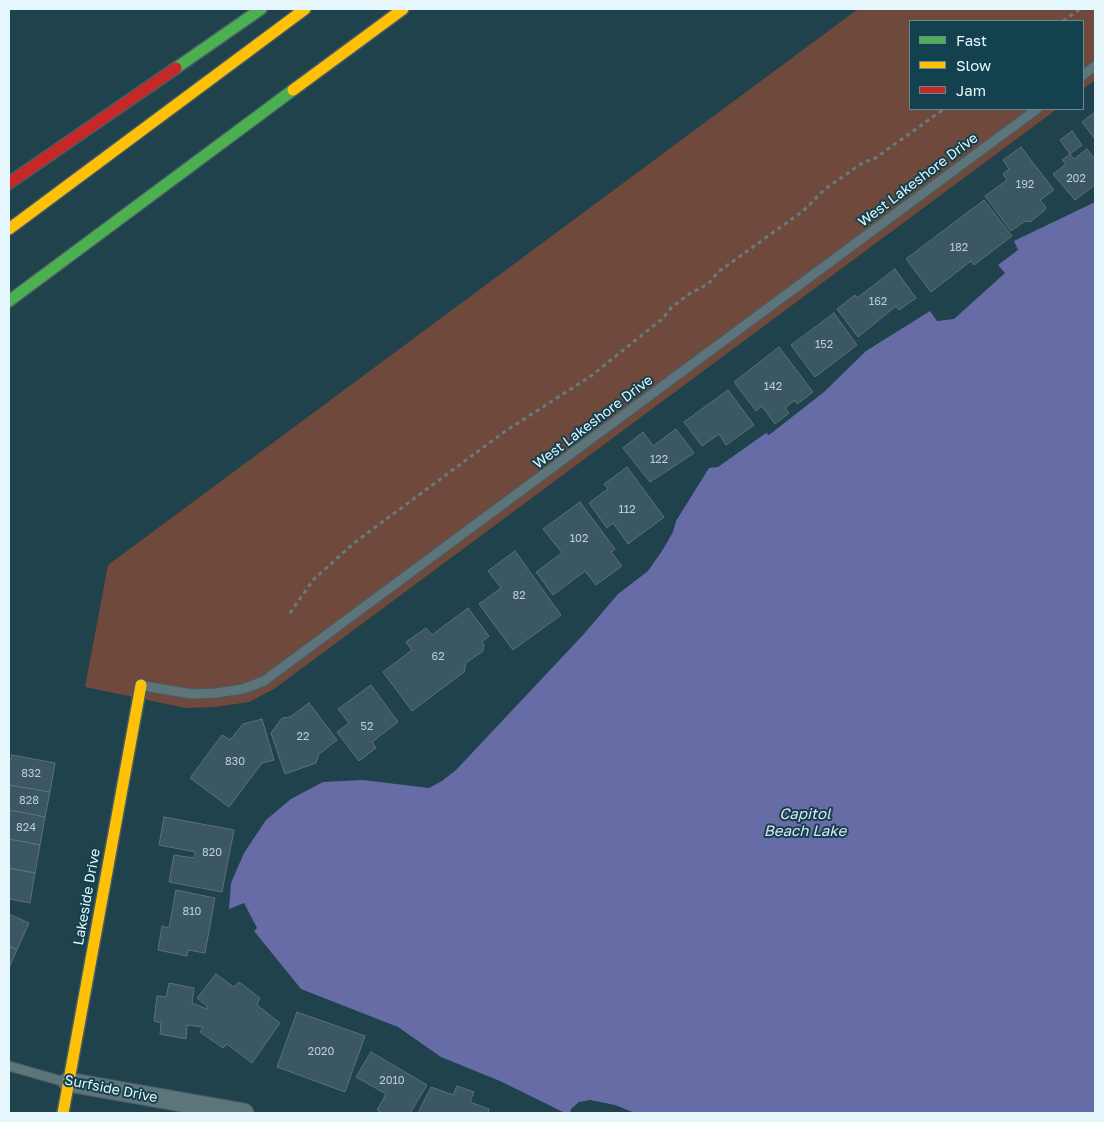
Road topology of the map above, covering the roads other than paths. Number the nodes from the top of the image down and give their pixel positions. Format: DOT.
graph roads {
  1 [pos="261,9"];
  2 [pos="305,9"];
  3 [pos="403,9"];
  4 [pos="1095,66"];
  5 [pos="1084,74"];
  6 [pos="1036,110"];
  7 [pos="9,182"];
  8 [pos="9,229"];
  9 [pos="9,302"];
  10 [pos="141,686"];
  11 [pos="9,1066"];
  12 [pos="68,1082"];
  13 [pos="63,1113"];
  14 [pos="244,1113"];
  1 -- 7 [label="main road"];
  2 -- 8 [label="main road"];
  3 -- 9 [label="main road"];
  4 -- 5 [label="lane"];
  6 -- 10 [label="lane, West Lakeshore Drive"];
  10 -- 12 [label="main road, Lakeside Drive"];
  11 -- 12 [label="lane, Surfside Drive"];
  12 -- 13 [label="main road, Lakeside Drive"];
  12 -- 14 [label="street, Surfside Drive"];
}
